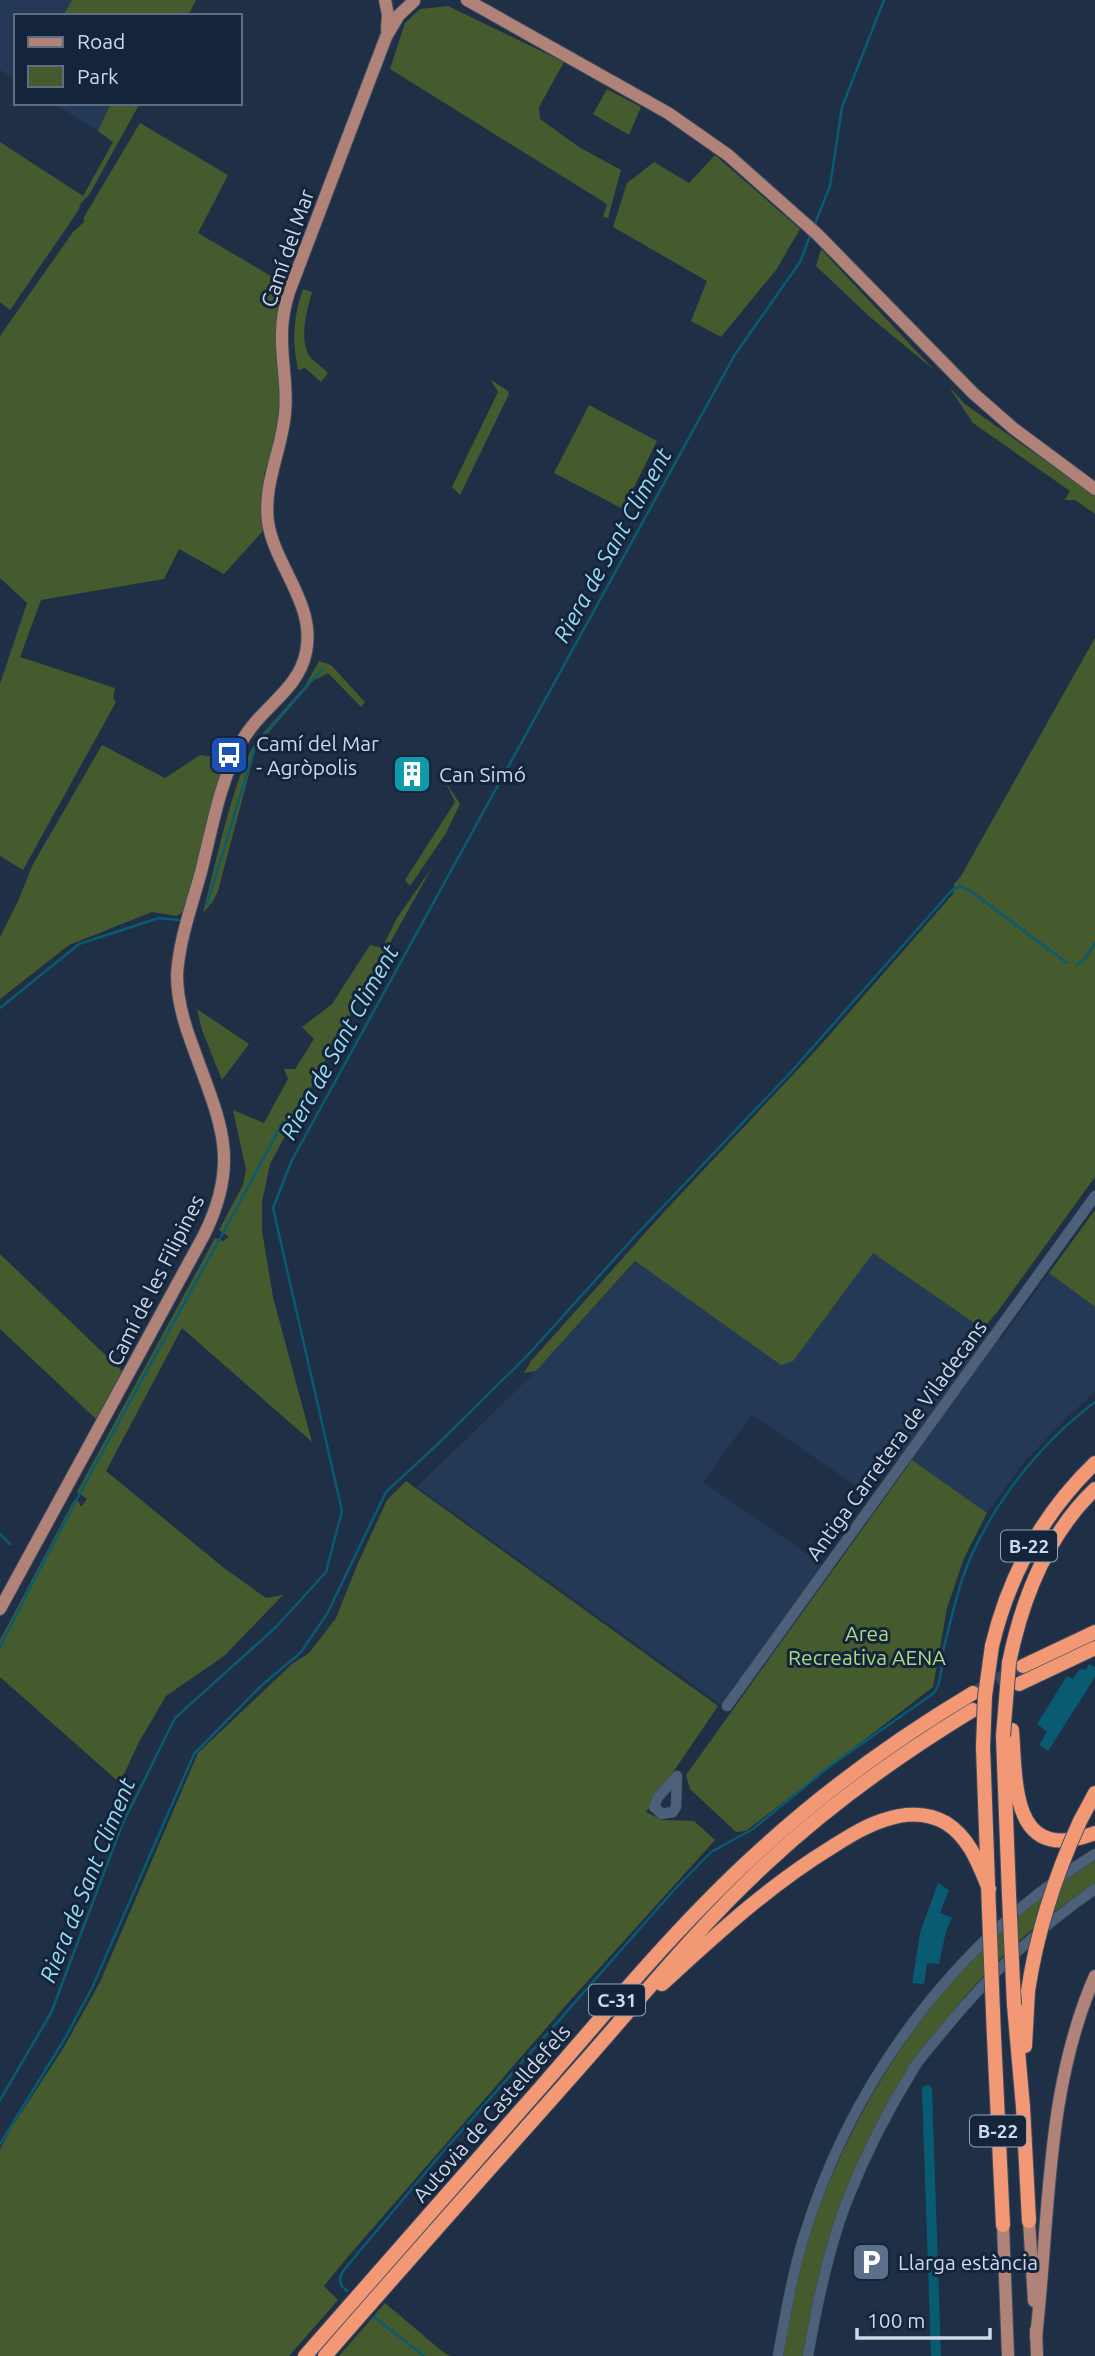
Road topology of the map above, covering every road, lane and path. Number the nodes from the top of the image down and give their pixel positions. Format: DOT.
graph roads {
  1 [pos="385,0"];
  2 [pos="400,0"];
  3 [pos="415,0"];
  4 [pos="451,0"];
  5 [pos="468,1"];
  6 [pos="386,37"];
  7 [pos="1095,489"];
  8 [pos="241,744"];
  9 [pos="1095,1196"];
  10 [pos="1095,1463"];
  11 [pos="1095,1489"];
  12 [pos="0,1609"];
  13 [pos="1095,1632"];
  14 [pos="1095,1648"];
  15 [pos="1016,1665"];
  16 [pos="1019,1684"];
  17 [pos="973,1693"];
  18 [pos="727,1706"];
  19 [pos="973,1710"];
  20 [pos="1007,1733"];
  21 [pos="1095,1793"];
  22 [pos="1095,1833"];
  23 [pos="1095,1854"];
  24 [pos="989,1889"];
  25 [pos="1095,1889"];
  26 [pos="1095,1976"];
  27 [pos="617,2025"];
  28 [pos="1023,2107"];
  29 [pos="1028,2221"];
  30 [pos="1003,2225"];
  31 [pos="1036,2337"];
  32 [pos="305,2356"];
  33 [pos="324,2356"];
  34 [pos="778,2356"];
  35 [pos="808,2356"];
  36 [pos="1008,2356"];
  37 [pos="1037,2356"];
  1 -- 6 [label="main road, Camí del Mar"];
  2 -- 3 [label="main road"];
  3 -- 6 [label="main road, Camí del Mar"];
  4 -- 5 [label="main road"];
  5 -- 7 [label="main road"];
  6 -- 8 [label="main road, Camí del Mar"];
  8 -- 12 [label="main road, Camí de les Filipines"];
  9 -- 18 [label="street, Antiga Carretera de Viladecans"];
  10 -- 24 [label="highway, B-22, bridge"];
  11 -- 15 [label="highway"];
  13 -- 15 [label="highway"];
  14 -- 16 [label="highway"];
  15 -- 20 [label="highway, bridge"];
  17 -- 32 [label="highway, Autovia de Castelldefels / C-31"];
  19 -- 27 [label="highway, Autovia de Castelldefels / C-31"];
  20 -- 22 [label="highway"];
  20 -- 28 [label="highway, bridge"];
  21 -- 28 [label="highway, bridge"];
  23 -- 34 [label="street"];
  24 -- 27 [label="highway"];
  24 -- 30 [label="highway, B-22, bridge"];
  25 -- 35 [label="street"];
  26 -- 31 [label="main road"];
  27 -- 33 [label="highway, Autovia de Castelldefels / C-31"];
  28 -- 29 [label="highway, B-22"];
  29 -- 31 [label="main road, B-22"];
  30 -- 36 [label="main road, B-22"];
  31 -- 37 [label="main road, B-22"];
}
